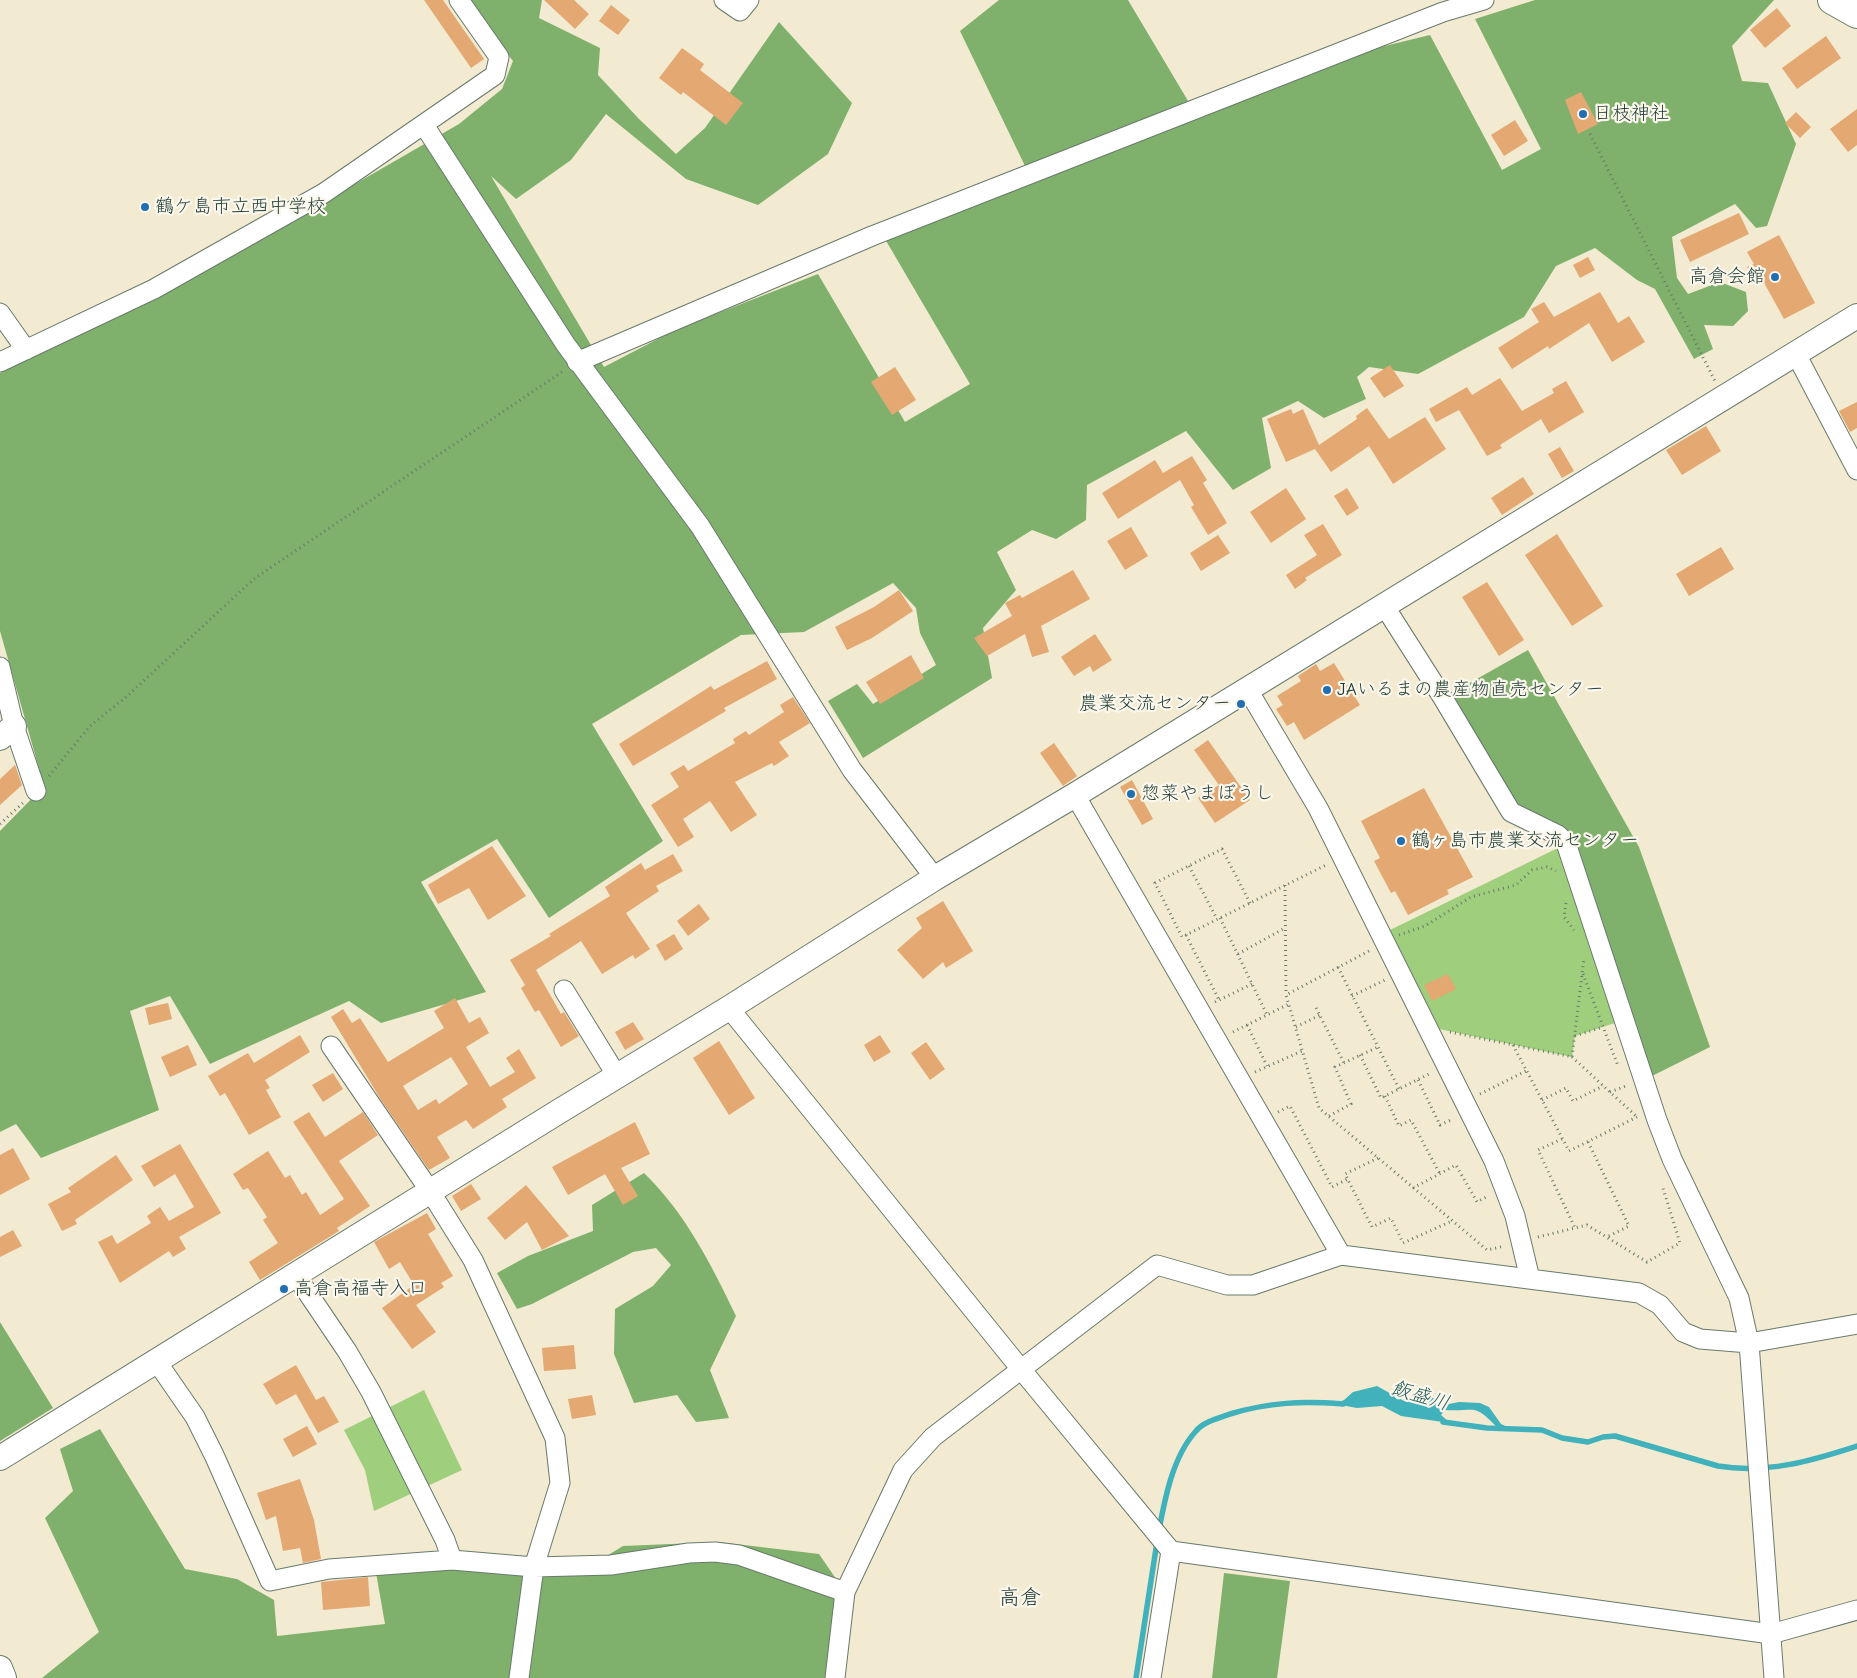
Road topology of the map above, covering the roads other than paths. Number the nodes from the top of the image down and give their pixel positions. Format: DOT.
graph roads {
  1 [pos="459,0"];
  2 [pos="724,0"];
  3 [pos="749,0"];
  4 [pos="1484,0"];
  5 [pos="1832,0"];
  6 [pos="1857,14"];
  7 [pos="424,126"];
  8 [pos="0,313"];
  9 [pos="1857,316"];
  10 [pos="26,350"];
  11 [pos="1796,354"];
  12 [pos="0,362"];
  13 [pos="578,362"];
  14 [pos="1857,470"];
  15 [pos="1385,606"];
  16 [pos="0,667"];
  17 [pos="1248,690"];
  18 [pos="7,732"];
  19 [pos="36,790"];
  20 [pos="1075,795"];
  21 [pos="935,878"];
  22 [pos="564,990"];
  23 [pos="729,1008"];
  24 [pos="331,1046"];
  25 [pos="617,1076"];
  26 [pos="430,1191"];
  27 [pos="1341,1255"];
  28 [pos="296,1274"];
  29 [pos="1530,1279"];
  30 [pos="1857,1324"];
  31 [pos="1749,1343"];
  32 [pos="157,1362"];
  33 [pos="1020,1368"];
  34 [pos="0,1458"];
  35 [pos="1171,1551"];
  36 [pos="452,1560"];
  37 [pos="534,1566"];
  38 [pos="845,1592"];
  39 [pos="1857,1610"];
  40 [pos="1771,1634"];
  41 [pos="0,1668"];
  42 [pos="4,1678"];
  43 [pos="519,1678"];
  44 [pos="835,1678"];
  45 [pos="1151,1678"];
  46 [pos="1774,1678"];
  1 -- 7 [label="street"];
  2 -- 3 [label="street"];
  4 -- 13 [label="street"];
  5 -- 6 [label="main road"];
  7 -- 10 [label="street"];
  7 -- 13 [label="street"];
  8 -- 10 [label="street"];
  9 -- 11 [label="street"];
  10 -- 12 [label="street"];
  11 -- 14 [label="street"];
  11 -- 15 [label="street"];
  13 -- 21 [label="street"];
  15 -- 17 [label="street"];
  15 -- 31 [label="street"];
  16 -- 18 [label="street"];
  17 -- 20 [label="street"];
  17 -- 29 [label="street"];
  18 -- 19 [label="street"];
  20 -- 21 [label="street"];
  20 -- 27 [label="street"];
  21 -- 23 [label="street"];
  22 -- 25 [label="street"];
  23 -- 25 [label="street"];
  23 -- 33 [label="street"];
  24 -- 26 [label="street"];
  25 -- 26 [label="street"];
  26 -- 28 [label="street"];
  26 -- 37 [label="street"];
  27 -- 29 [label="street"];
  27 -- 33 [label="street"];
  28 -- 32 [label="street"];
  28 -- 36 [label="street"];
  29 -- 31 [label="street"];
  30 -- 31 [label="street"];
  31 -- 40 [label="street"];
  32 -- 34 [label="street"];
  32 -- 36 [label="street"];
  33 -- 35 [label="street"];
  33 -- 38 [label="street"];
  35 -- 40 [label="street"];
  35 -- 45 [label="street"];
  36 -- 37 [label="street"];
  37 -- 38 [label="street"];
  37 -- 43 [label="street"];
  38 -- 44 [label="street"];
  39 -- 40 [label="street"];
  40 -- 46 [label="street"];
  41 -- 42 [label="street"];
}
